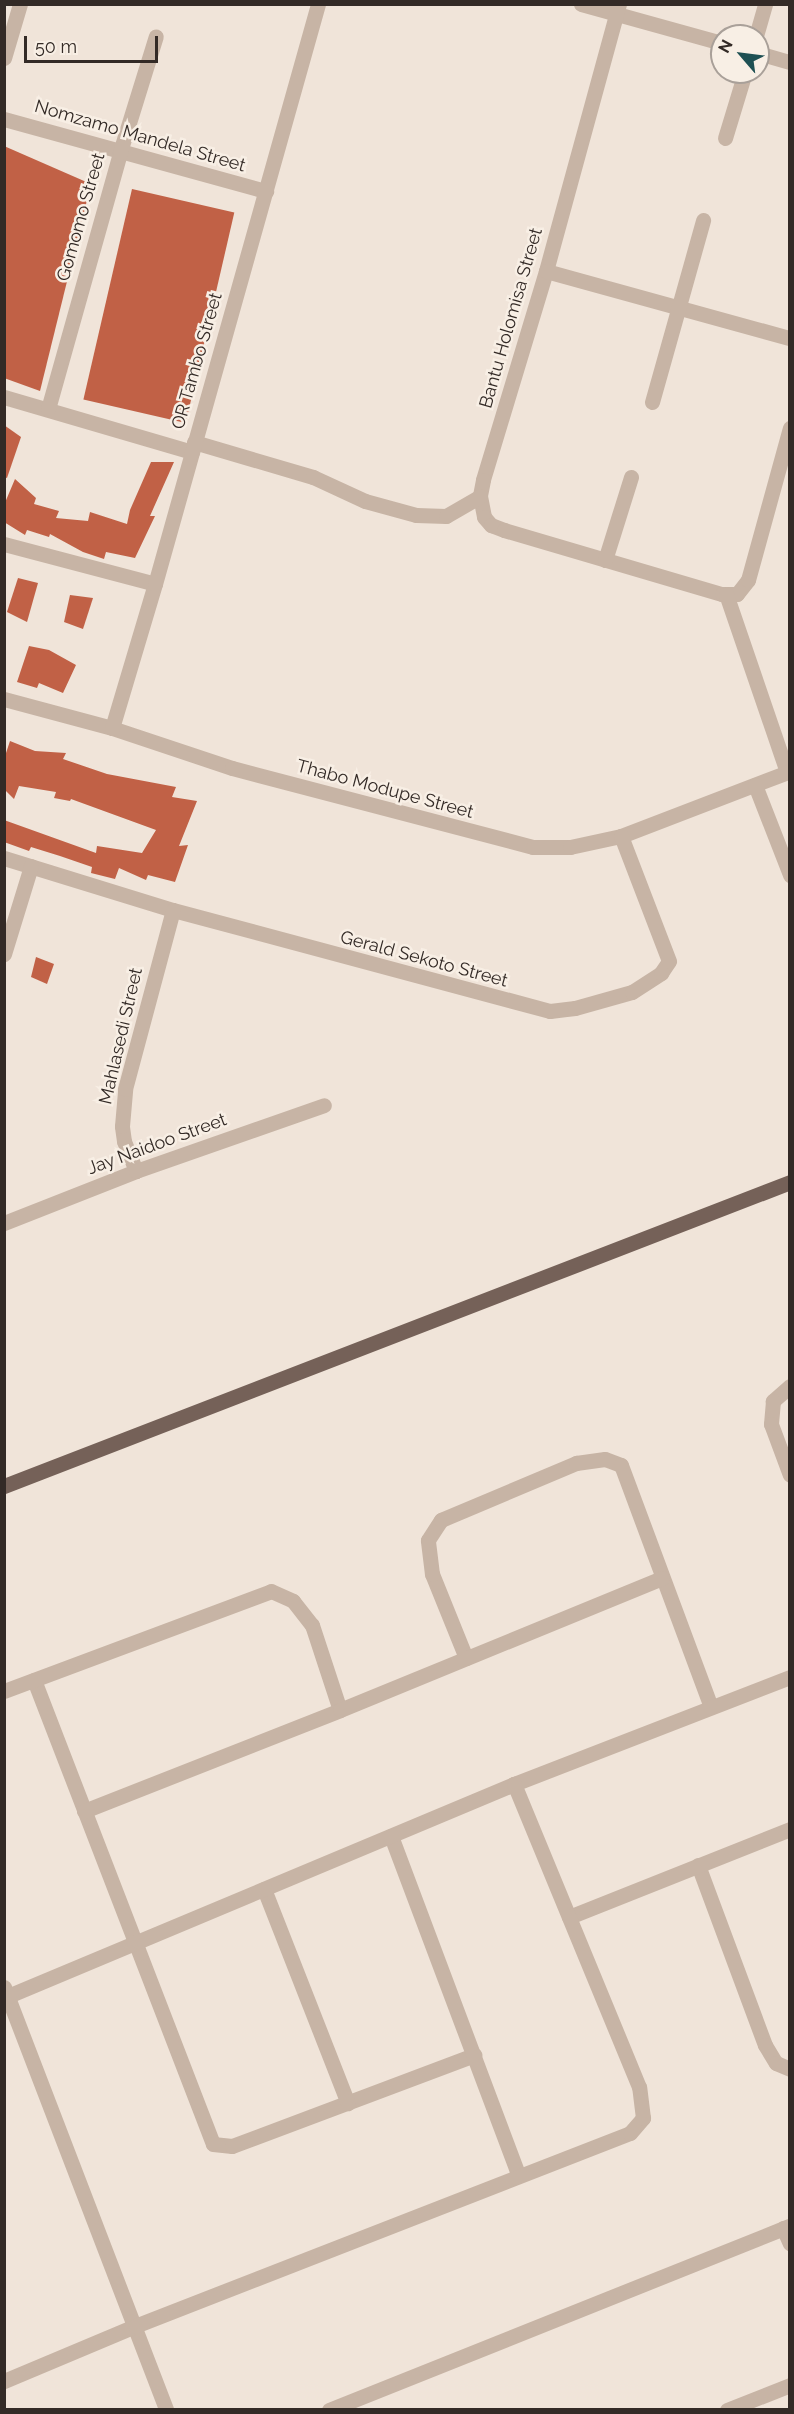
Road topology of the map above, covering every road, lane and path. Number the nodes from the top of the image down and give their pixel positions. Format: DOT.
graph roads {
  1 [pos="20,4"];
  2 [pos="318,4"];
  3 [pos="581,4"];
  4 [pos="765,4"];
  5 [pos="617,9"];
  6 [pos="759,24"];
  7 [pos="156,36"];
  8 [pos="710,39"];
  9 [pos="770,56"];
  10 [pos="4,58"];
  11 [pos="789,62"];
  12 [pos="741,84"];
  13 [pos="4,119"];
  14 [pos="725,138"];
  15 [pos="120,152"];
  16 [pos="266,191"];
  17 [pos="703,220"];
  18 [pos="546,271"];
  19 [pos="678,309"];
  20 [pos="789,338"];
  21 [pos="4,397"];
  22 [pos="652,402"];
  23 [pos="48,409"];
  24 [pos="789,428"];
  25 [pos="193,447"];
  26 [pos="631,477"];
  27 [pos="480,496"];
  28 [pos="4,544"];
  29 [pos="605,560"];
  30 [pos="155,584"];
  31 [pos="724,594"];
  32 [pos="4,699"];
  33 [pos="112,728"];
  34 [pos="788,772"];
  35 [pos="755,785"];
  36 [pos="621,836"];
  37 [pos="4,858"];
  38 [pos="31,866"];
  39 [pos="789,875"];
  40 [pos="173,910"];
  41 [pos="4,954"];
  42 [pos="324,1105"];
  43 [pos="136,1171"];
  44 [pos="789,1182"];
  45 [pos="4,1223"];
  46 [pos="789,1386"];
  47 [pos="789,1475"];
  48 [pos="4,1486"];
  49 [pos="662,1578"];
  50 [pos="466,1658"];
  51 [pos="789,1677"];
  52 [pos="34,1680"];
  53 [pos="4,1691"];
  54 [pos="711,1707"];
  55 [pos="340,1710"];
  56 [pos="514,1784"];
  57 [pos="84,1811"];
  58 [pos="789,1829"];
  59 [pos="391,1836"];
  60 [pos="698,1865"];
  61 [pos="264,1889"];
  62 [pos="568,1917"];
  63 [pos="134,1943"];
  64 [pos="6,1991"];
  65 [pos="474,2055"];
  66 [pos="789,2069"];
  67 [pos="348,2103"];
  68 [pos="519,2176"];
  69 [pos="786,2227"];
  70 [pos="789,2244"];
  71 [pos="135,2326"];
  72 [pos="5,2381"];
  73 [pos="789,2385"];
  74 [pos="166,2409"];
  75 [pos="329,2409"];
  76 [pos="727,2409"];
  1 -- 10 [label="street"];
  2 -- 16 [label="street, OR Tambo Street"];
  3 -- 5 [label="street"];
  4 -- 6 [label="street"];
  5 -- 8 [label="street"];
  5 -- 18 [label="street, Bantu Holomisa Street"];
  7 -- 15 [label="street, Gomomo Street"];
  9 -- 11 [label="street"];
  12 -- 14 [label="street"];
  13 -- 15 [label="street, Nomzamo Mandela Street"];
  15 -- 16 [label="street, Nomzamo Mandela Street"];
  15 -- 23 [label="street, Gomomo Street"];
  16 -- 25 [label="street, OR Tambo Street"];
  17 -- 19 [label="street"];
  18 -- 19 [label="street"];
  18 -- 27 [label="street, Bantu Holomisa Street"];
  19 -- 20 [label="street"];
  19 -- 22 [label="street"];
  21 -- 23 [label="street"];
  23 -- 25 [label="street"];
  24 -- 31 [label="street"];
  25 -- 27 [label="street"];
  25 -- 30 [label="street, OR Tambo Street"];
  26 -- 29 [label="street"];
  27 -- 29 [label="street"];
  28 -- 30 [label="street"];
  29 -- 31 [label="street"];
  30 -- 33 [label="street, OR Tambo Street"];
  31 -- 34 [label="street"];
  32 -- 33 [label="street, Thabo Modupe Street"];
  33 -- 36 [label="street, Thabo Modupe Street"];
  34 -- 35 [label="street, Thabo Modupe Street"];
  35 -- 36 [label="street, Thabo Modupe Street"];
  35 -- 39 [label="street"];
  36 -- 40 [label="street, Gerald Sekoto Street"];
  37 -- 38 [label="street, Gerald Sekoto Street"];
  38 -- 40 [label="street, Gerald Sekoto Street"];
  38 -- 41 [label="street"];
  40 -- 43 [label="street, Mahlasedi Street"];
  42 -- 43 [label="street, Jay Naidoo Street"];
  43 -- 45 [label="street, Jay Naidoo Street"];
  44 -- 48 [label="main road"];
  46 -- 47 [label="street"];
  49 -- 50 [label="street"];
  49 -- 50 [label="street"];
  49 -- 54 [label="street"];
  50 -- 55 [label="street"];
  51 -- 54 [label="street"];
  52 -- 53 [label="street"];
  52 -- 55 [label="street"];
  52 -- 57 [label="street"];
  54 -- 56 [label="street"];
  55 -- 57 [label="street"];
  56 -- 59 [label="street"];
  56 -- 62 [label="street"];
  57 -- 63 [label="street"];
  58 -- 60 [label="street"];
  59 -- 61 [label="street"];
  59 -- 65 [label="street"];
  60 -- 62 [label="street"];
  60 -- 66 [label="street"];
  61 -- 63 [label="street"];
  61 -- 67 [label="street"];
  62 -- 68 [label="street"];
  63 -- 64 [label="street"];
  63 -- 67 [label="street"];
  64 -- 71 [label="street"];
  65 -- 67 [label="street"];
  65 -- 68 [label="street"];
  68 -- 71 [label="street"];
  69 -- 70 [label="street"];
  69 -- 75 [label="street"];
  71 -- 72 [label="street"];
  71 -- 74 [label="street"];
  73 -- 76 [label="street"];
}
